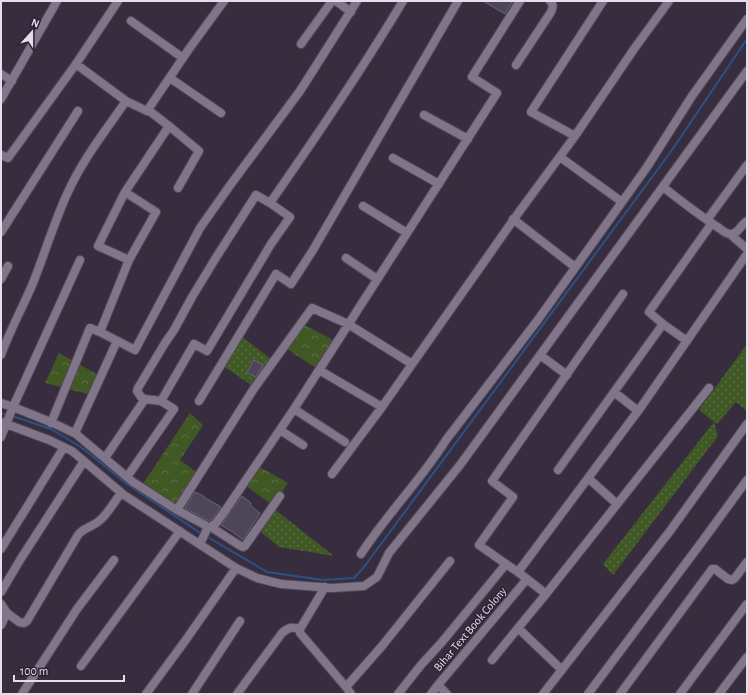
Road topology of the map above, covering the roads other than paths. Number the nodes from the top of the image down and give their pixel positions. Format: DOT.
graph roads {
  1 [pos="57,1"];
  2 [pos="118,1"];
  3 [pos="224,1"];
  4 [pos="332,1"];
  5 [pos="336,1"];
  6 [pos="357,1"];
  7 [pos="403,1"];
  8 [pos="458,1"];
  9 [pos="520,1"];
  10 [pos="550,1"];
  11 [pos="603,1"];
  12 [pos="669,1"];
  13 [pos="351,12"];
  14 [pos="747,19"];
  15 [pos="131,22"];
  16 [pos="301,44"];
  17 [pos="183,58"];
  18 [pos="76,64"];
  19 [pos="516,65"];
  20 [pos="747,71"];
  21 [pos="1,74"];
  22 [pos="170,78"];
  23 [pos="12,81"];
  24 [pos="1,99"];
  25 [pos="126,100"];
  26 [pos="148,110"];
  27 [pos="78,111"];
  28 [pos="221,113"];
  29 [pos="424,115"];
  30 [pos="169,126"];
  31 [pos="575,136"];
  32 [pos="468,139"];
  33 [pos="1,155"];
  34 [pos="560,157"];
  35 [pos="394,158"];
  36 [pos="747,165"];
  37 [pos="439,184"];
  38 [pos="663,187"];
  39 [pos="178,188"];
  40 [pos="125,192"];
  41 [pos="622,202"];
  42 [pos="270,203"];
  43 [pos="363,206"];
  44 [pos="514,219"];
  45 [pos="747,221"];
  46 [pos="710,222"];
  47 [pos="1,232"];
  48 [pos="407,233"];
  49 [pos="730,234"];
  50 [pos="747,249"];
  51 [pos="747,254"];
  52 [pos="346,258"];
  53 [pos="80,260"];
  54 [pos="129,260"];
  55 [pos="8,266"];
  56 [pos="575,267"];
  57 [pos="1,279"];
  58 [pos="377,279"];
  59 [pos="623,294"];
  60 [pos="348,324"];
  61 [pos="663,324"];
  62 [pos="100,332"];
  63 [pos="117,341"];
  64 [pos="687,341"];
  65 [pos="1,355"];
  66 [pos="540,355"];
  67 [pos="412,364"];
  68 [pos="318,370"];
  69 [pos="566,375"];
  70 [pos="709,388"];
  71 [pos="614,392"];
  72 [pos="145,400"];
  73 [pos="199,400"];
  74 [pos="161,401"];
  75 [pos="1,403"];
  76 [pos="382,407"];
  77 [pos="13,408"];
  78 [pos="294,409"];
  79 [pos="638,411"];
  80 [pos="5,422"];
  81 [pos="51,422"];
  82 [pos="747,424"];
  83 [pos="280,430"];
  84 [pos="75,433"];
  85 [pos="1,437"];
  86 [pos="345,442"];
  87 [pos="303,446"];
  88 [pos="64,447"];
  89 [pos="105,458"];
  90 [pos="84,460"];
  91 [pos="558,470"];
  92 [pos="332,474"];
  93 [pos="128,477"];
  94 [pos="588,478"];
  95 [pos="747,480"];
  96 [pos="121,492"];
  97 [pos="280,496"];
  98 [pos="617,504"];
  99 [pos="177,510"];
  100 [pos="180,531"];
  101 [pos="206,534"];
  102 [pos="1,549"];
  103 [pos="361,554"];
  104 [pos="114,560"];
  105 [pos="450,561"];
  106 [pos="747,562"];
  107 [pos="506,564"];
  108 [pos="236,568"];
  109 [pos="518,572"];
  110 [pos="527,579"];
  111 [pos="326,587"];
  112 [pos="1,592"];
  113 [pos="546,594"];
  114 [pos="1,604"];
  115 [pos="747,604"];
  116 [pos="7,613"];
  117 [pos="240,621"];
  118 [pos="1,624"];
  119 [pos="518,628"];
  120 [pos="300,629"];
  121 [pos="747,657"];
  122 [pos="492,660"];
  123 [pos="82,666"];
  124 [pos="562,670"];
  125 [pos="438,685"];
  126 [pos="349,690"];
  127 [pos="22,694"];
  128 [pos="146,694"];
  129 [pos="192,694"];
  130 [pos="237,694"];
  131 [pos="398,694"];
  132 [pos="431,694"];
  133 [pos="447,694"];
  134 [pos="543,694"];
  135 [pos="588,694"];
  136 [pos="620,694"];
  137 [pos="680,694"];
  138 [pos="720,694"];
  1 -- 23 [label="street"];
  2 -- 18 [label="street"];
  3 -- 17 [label="street"];
  4 -- 16 [label="street"];
  5 -- 13 [label="street"];
  6 -- 13 [label="street"];
  7 -- 42 [label="street"];
  8 -- 73 [label="street"];
  9 -- 32 [label="street"];
  10 -- 19 [label="street"];
  11 -- 31 [label="street"];
  12 -- 31 [label="street"];
  13 -- 63 [label="street"];
  14 -- 41 [label="street"];
  15 -- 17 [label="street"];
  17 -- 22 [label="street"];
  18 -- 25 [label="street"];
  18 -- 33 [label="street"];
  20 -- 38 [label="street"];
  21 -- 23 [label="street"];
  22 -- 26 [label="street"];
  22 -- 28 [label="street"];
  23 -- 24 [label="street"];
  25 -- 26 [label="street"];
  25 -- 65 [label="street"];
  26 -- 30 [label="street"];
  27 -- 47 [label="street"];
  29 -- 32 [label="street"];
  30 -- 39 [label="street"];
  30 -- 40 [label="street"];
  31 -- 34 [label="street"];
  32 -- 37 [label="street"];
  34 -- 41 [label="street"];
  34 -- 44 [label="street"];
  35 -- 37 [label="street"];
  36 -- 46 [label="street"];
  37 -- 48 [label="street"];
  38 -- 46 [label="street"];
  38 -- 66 [label="street"];
  40 -- 54 [label="street"];
  40 -- 54 [label="street"];
  41 -- 56 [label="street"];
  42 -- 72 [label="street"];
  42 -- 74 [label="street"];
  43 -- 48 [label="street"];
  44 -- 56 [label="street"];
  44 -- 67 [label="street"];
  45 -- 49 [label="street"];
  46 -- 49 [label="street"];
  46 -- 61 [label="street"];
  48 -- 58 [label="street"];
  49 -- 50 [label="street"];
  51 -- 64 [label="street"];
  52 -- 58 [label="street"];
  53 -- 77 [label="street"];
  54 -- 62 [label="street"];
  55 -- 57 [label="street"];
  56 -- 103 [label="street"];
  58 -- 60 [label="street"];
  59 -- 69 [label="street"];
  60 -- 67 [label="street"];
  60 -- 68 [label="street"];
  60 -- 99 [label="street"];
  61 -- 64 [label="street"];
  61 -- 71 [label="street"];
  62 -- 63 [label="street"];
  62 -- 81 [label="street"];
  63 -- 84 [label="street"];
  64 -- 79 [label="street"];
  66 -- 69 [label="street"];
  66 -- 111 [label="street"];
  67 -- 76 [label="street"];
  68 -- 76 [label="street"];
  68 -- 78 [label="street"];
  69 -- 107 [label="street"];
  70 -- 98 [label="street"];
  71 -- 79 [label="street"];
  71 -- 91 [label="street"];
  72 -- 74 [label="street"];
  72 -- 89 [label="street"];
  74 -- 93 [label="street"];
  75 -- 77 [label="street"];
  76 -- 92 [label="street"];
  77 -- 80 [label="street"];
  77 -- 81 [label="street"];
  78 -- 83 [label="street"];
  78 -- 86 [label="street"];
  79 -- 94 [label="street"];
  80 -- 85 [label="street"];
  80 -- 88 [label="street"];
  81 -- 84 [label="street"];
  82 -- 124 [label="street"];
  83 -- 87 [label="street"];
  83 -- 101 [label="street"];
  84 -- 89 [label="street"];
  88 -- 90 [label="street"];
  88 -- 102 [label="street"];
  89 -- 93 [label="street"];
  90 -- 96 [label="street"];
  90 -- 112 [label="street"];
  93 -- 99 [label="street"];
  94 -- 98 [label="street"];
  94 -- 109 [label="street"];
  95 -- 135 [label="street"];
  96 -- 100 [label="street"];
  96 -- 116 [label="street"];
  97 -- 101 [label="street"];
  98 -- 113 [label="street"];
  99 -- 101 [label="street"];
  100 -- 101 [label="street"];
  100 -- 123 [label="street"];
  101 -- 108 [label="street"];
  104 -- 127 [label="street"];
  105 -- 126 [label="street"];
  106 -- 136 [label="street"];
  107 -- 109 [label="street"];
  107 -- 131 [label="street"];
  108 -- 111 [label="street"];
  108 -- 128 [label="street"];
  109 -- 110 [label="street"];
  110 -- 113 [label="street"];
  110 -- 125 [label="street, Bihar Text Book Colony"];
  111 -- 120 [label="street"];
  113 -- 119 [label="street"];
  114 -- 116 [label="street"];
  115 -- 137 [label="street"];
  116 -- 118 [label="street"];
  117 -- 129 [label="street"];
  119 -- 122 [label="street"];
  119 -- 124 [label="street"];
  120 -- 126 [label="street"];
  120 -- 130 [label="street"];
  121 -- 138 [label="street"];
  124 -- 134 [label="street"];
  125 -- 132 [label="street"];
  125 -- 133 [label="street, Bihar Text Book Colony"];
}
